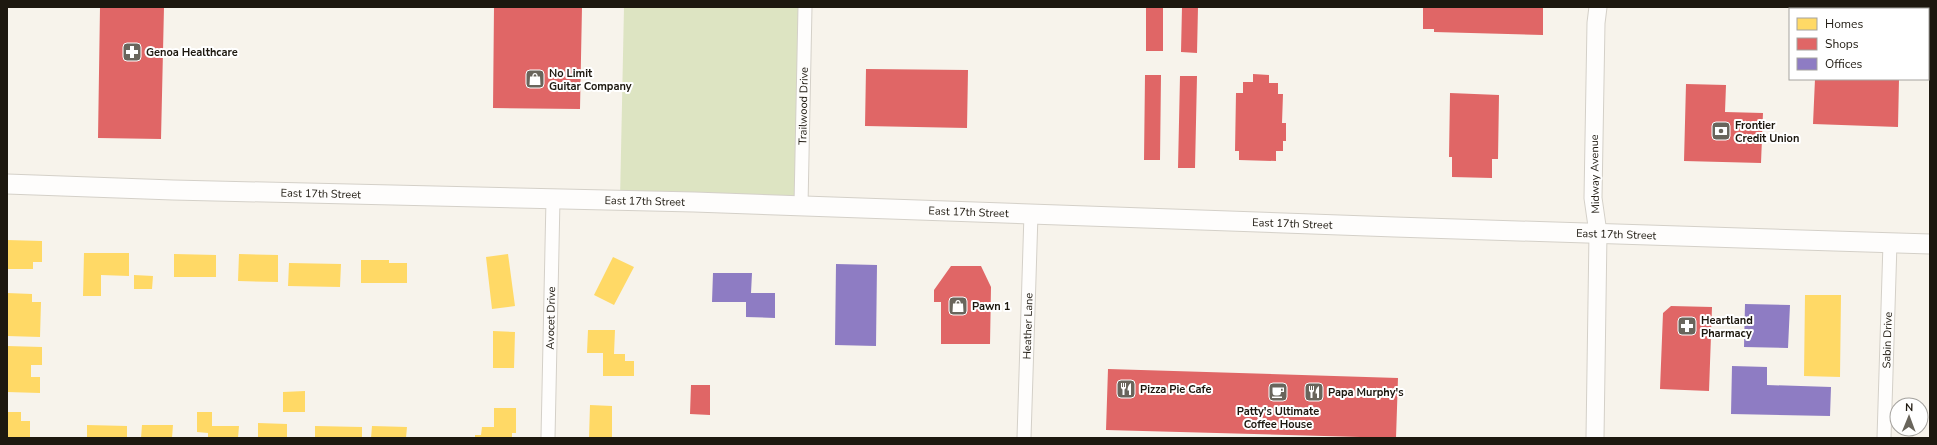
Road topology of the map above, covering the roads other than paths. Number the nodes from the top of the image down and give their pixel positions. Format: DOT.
graph roads {
  1 [pos="805,7"];
  2 [pos="1598,7"];
  3 [pos="7,184"];
  4 [pos="553,198"];
  5 [pos="801,205"];
  6 [pos="1031,214"];
  7 [pos="1598,233"];
  8 [pos="1890,243"];
  9 [pos="1930,244"];
  10 [pos="548,438"];
  11 [pos="1024,438"];
  12 [pos="1595,438"];
  13 [pos="1884,438"];
  1 -- 5 [label="street, Trailwood Drive"];
  2 -- 7 [label="street, Midway Avenue"];
  3 -- 4 [label="main road, East 17th Street"];
  4 -- 5 [label="main road, East 17th Street"];
  4 -- 10 [label="street, Avocet Drive"];
  5 -- 6 [label="main road, East 17th Street"];
  6 -- 7 [label="main road, East 17th Street"];
  6 -- 11 [label="street, Heather Lane"];
  7 -- 8 [label="main road, East 17th Street"];
  7 -- 12 [label="street, Midway Avenue"];
  8 -- 9 [label="main road, East 17th Street"];
  8 -- 13 [label="street, Sabin Drive"];
}
